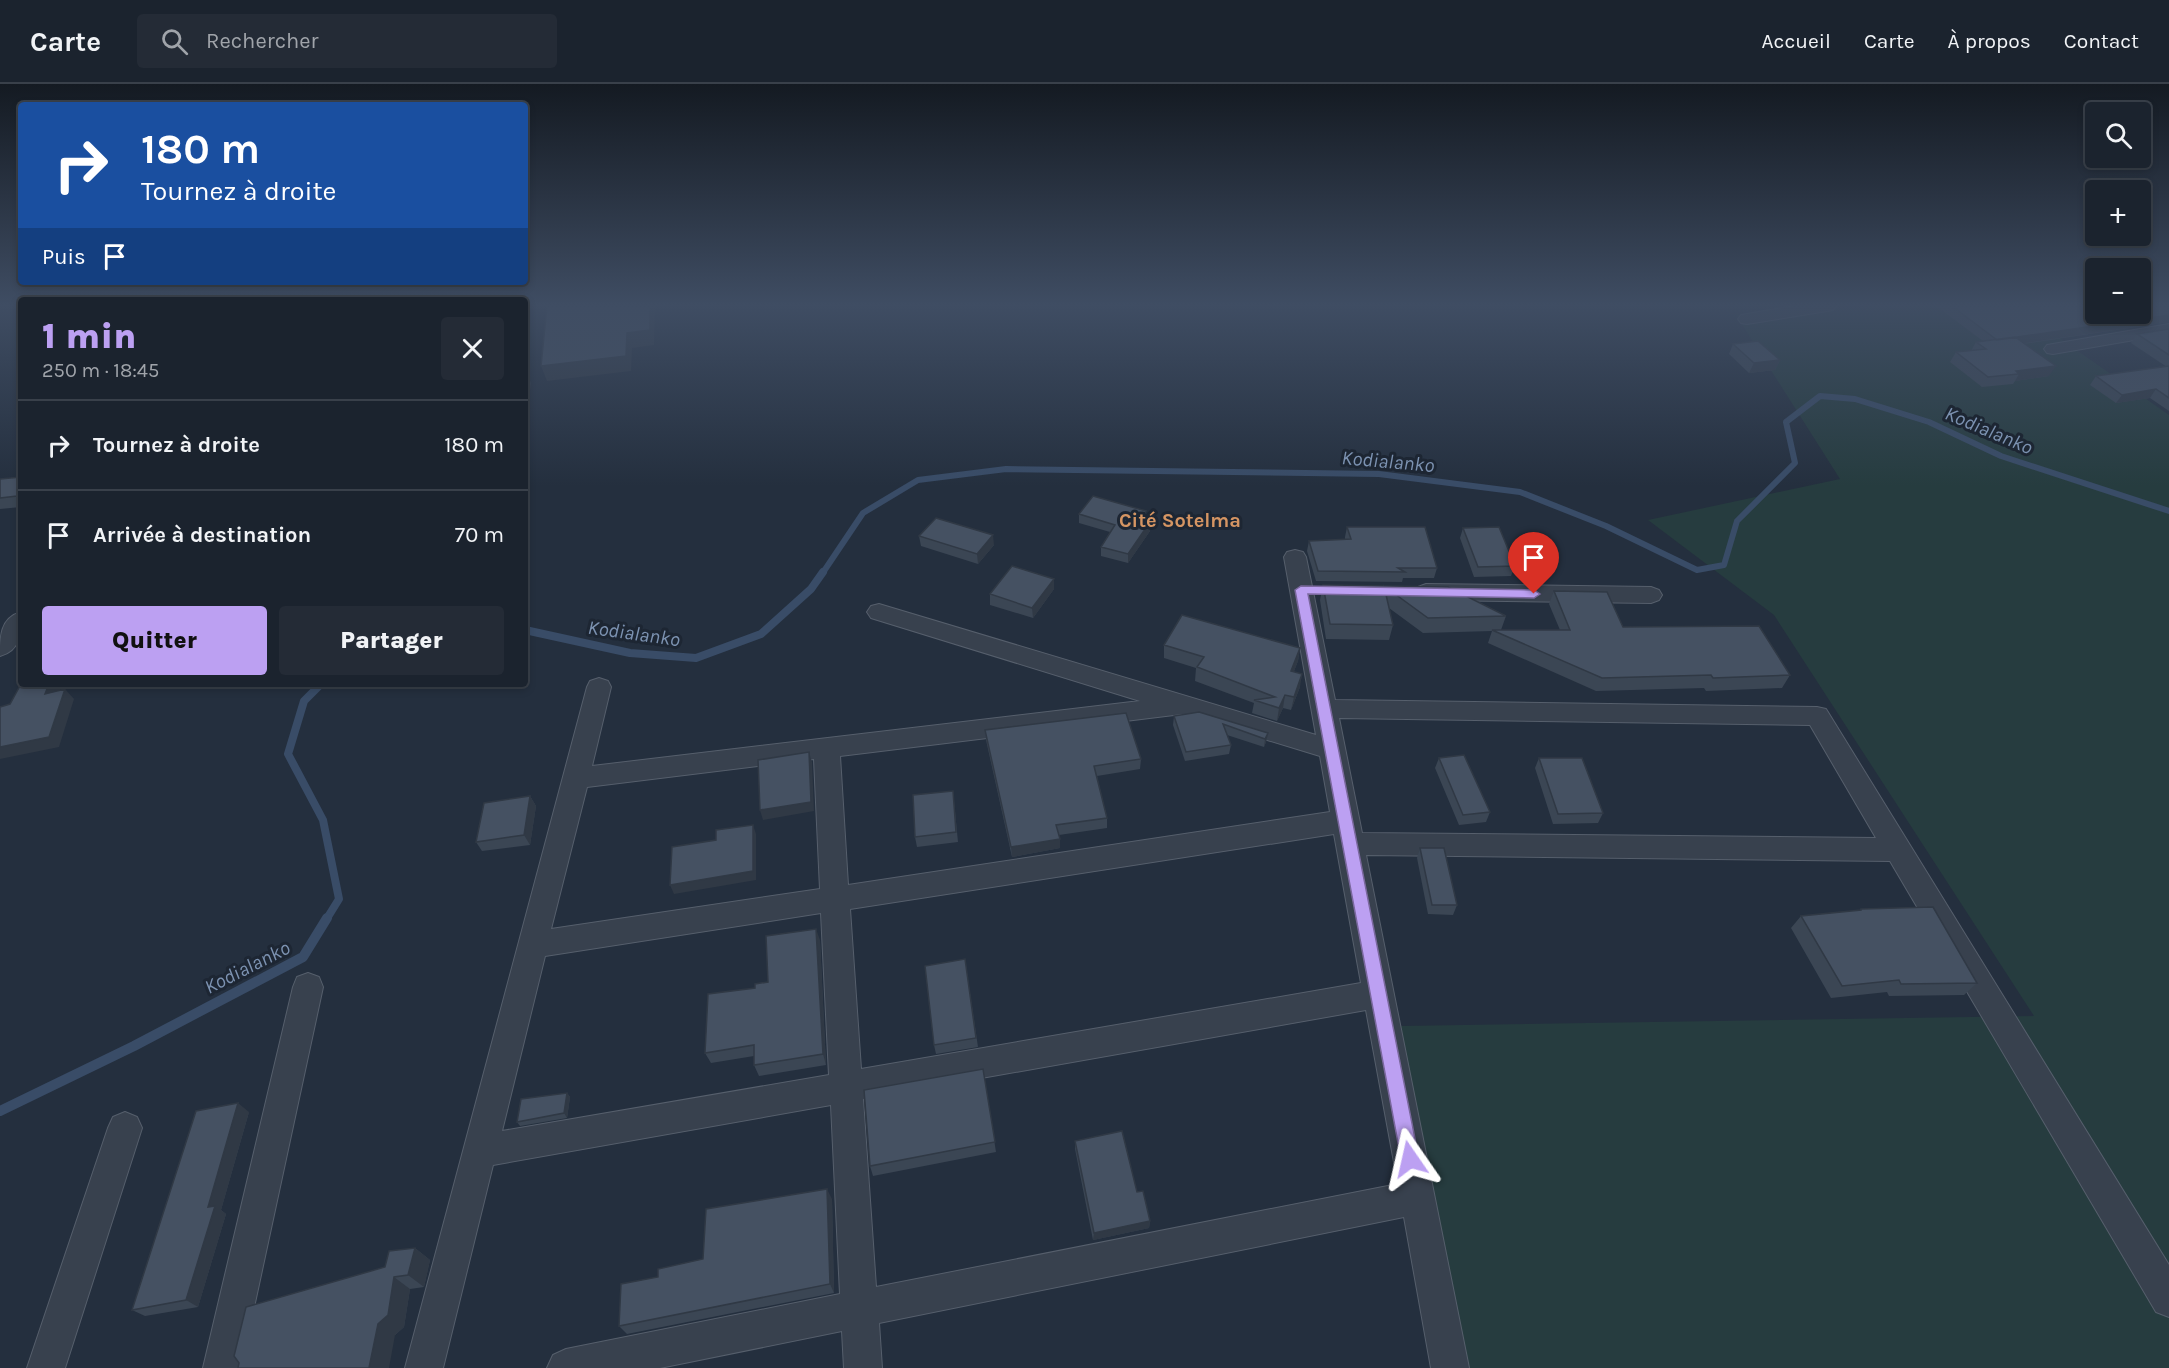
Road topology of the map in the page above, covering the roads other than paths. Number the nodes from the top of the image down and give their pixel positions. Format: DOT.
graph roads {
  1 [pos="1295,557"];
  2 [pos="1406,592"];
  3 [pos="1651,595"];
  4 [pos="879,612"];
  5 [pos="18,624"];
  6 [pos="1,650"];
  7 [pos="599,687"];
  8 [pos="1180,705"];
  9 [pos="1324,709"];
  10 [pos="826,748"];
  11 [pos="1332,750"];
  12 [pos="576,778"];
  13 [pos="1347,833"];
  14 [pos="1898,850"];
  15 [pos="835,897"];
  16 [pos="533,945"];
  17 [pos="308,987"];
  18 [pos="1378,994"];
  19 [pos="846,1086"];
  20 [pos="125,1128"];
  21 [pos="480,1151"];
  22 [pos="1417,1197"];
  23 [pos="2169,1299"];
  24 [pos="860,1308"];
  25 [pos="46,1368"];
  26 [pos="222,1368"];
  27 [pos="424,1368"];
  28 [pos="566,1368"];
  29 [pos="863,1368"];
  30 [pos="1450,1368"];
  1 -- 9 [label="street"];
  2 -- 3 [label="street"];
  4 -- 8 [label="street"];
  5 -- 6 [label="street"];
  7 -- 12 [label="street"];
  8 -- 10 [label="street"];
  8 -- 11 [label="street"];
  9 -- 11 [label="street"];
  9 -- 14 [label="street"];
  10 -- 12 [label="street"];
  10 -- 15 [label="street"];
  11 -- 13 [label="street"];
  12 -- 16 [label="street"];
  13 -- 14 [label="street"];
  13 -- 15 [label="street"];
  13 -- 18 [label="street"];
  14 -- 23 [label="street"];
  15 -- 16 [label="street"];
  15 -- 19 [label="street"];
  16 -- 21 [label="street"];
  17 -- 26 [label="street"];
  18 -- 19 [label="street"];
  18 -- 22 [label="street"];
  19 -- 21 [label="street"];
  19 -- 24 [label="street"];
  20 -- 25 [label="street"];
  21 -- 27 [label="street"];
  22 -- 24 [label="street"];
  22 -- 30 [label="street"];
  24 -- 28 [label="street"];
  24 -- 29 [label="street"];
}
